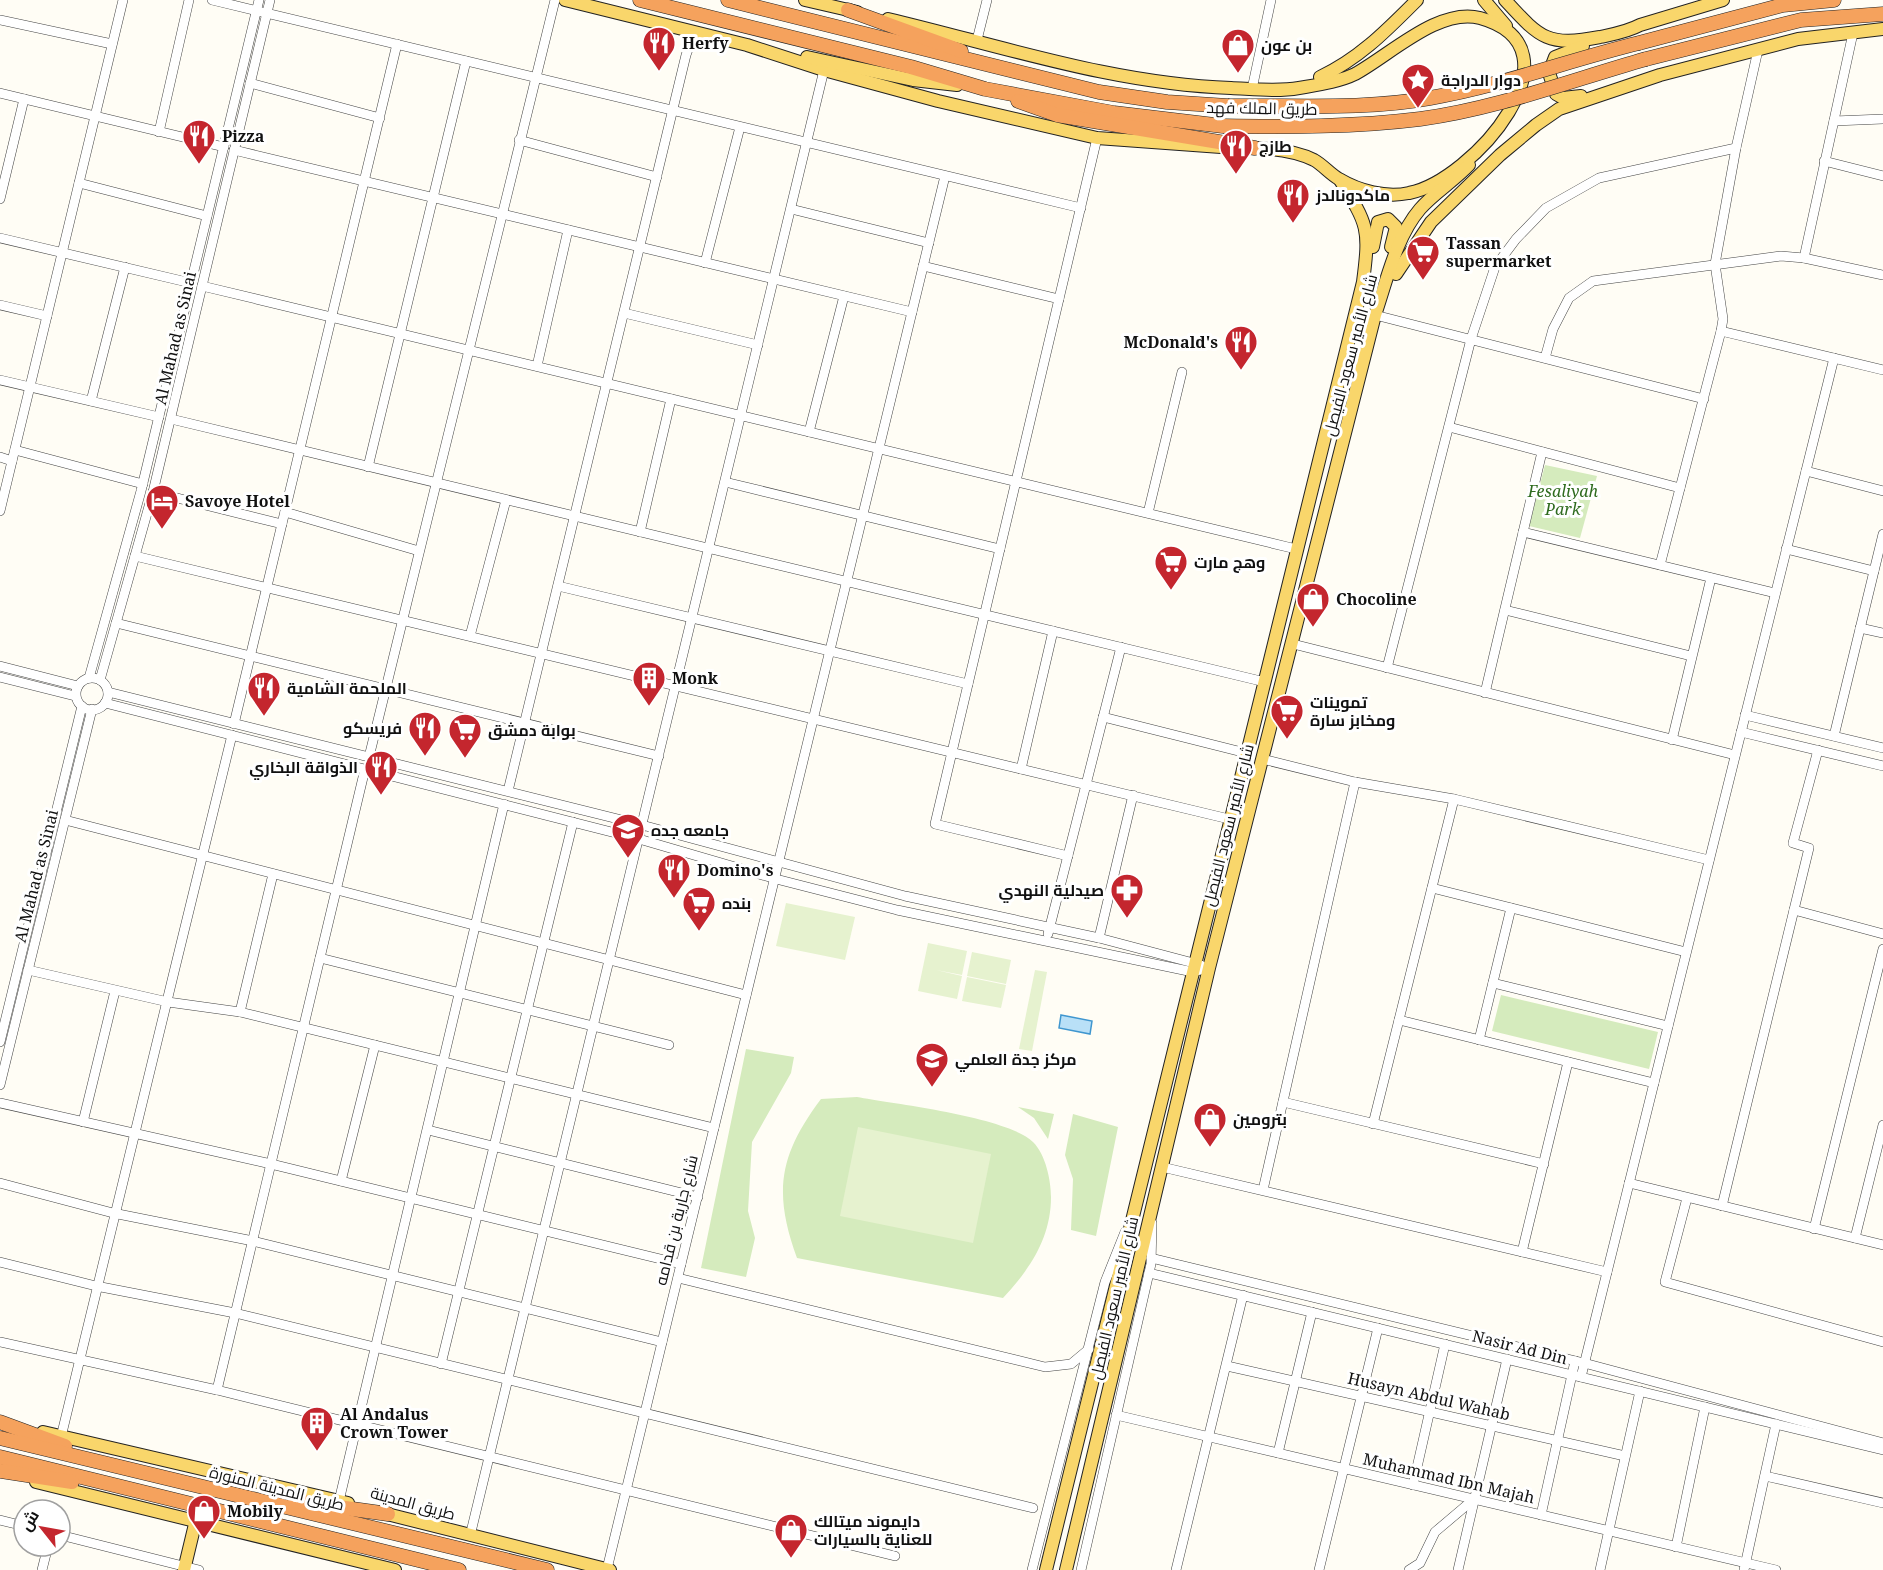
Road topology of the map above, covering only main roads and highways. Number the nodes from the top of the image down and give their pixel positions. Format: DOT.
graph roads {
  1 [pos="565,0"];
  2 [pos="640,0"];
  3 [pos="728,0"];
  4 [pos="805,0"];
  5 [pos="1417,0"];
  6 [pos="1484,0"];
  7 [pos="1504,0"];
  8 [pos="1723,0"];
  9 [pos="1834,0"];
  10 [pos="848,10"];
  11 [pos="1883,14"];
  12 [pos="1883,29"];
  13 [pos="1509,30"];
  14 [pos="1629,31"];
  15 [pos="747,45"];
  16 [pos="1042,79"];
  17 [pos="1630,86"];
  18 [pos="985,88"];
  19 [pos="1297,88"];
  20 [pos="1500,127"];
  21 [pos="1255,148"];
  22 [pos="1340,180"];
  23 [pos="1363,282"];
  24 [pos="1375,315"];
  25 [pos="0,1421"];
  26 [pos="0,1438"];
  27 [pos="0,1457"];
  28 [pos="118,1465"];
  29 [pos="0,1472"];
  30 [pos="216,1490"];
  31 [pos="166,1496"];
  32 [pos="387,1514"];
  33 [pos="196,1520"];
  34 [pos="346,1543"];
  35 [pos="185,1568"];
  36 [pos="396,1570"];
  37 [pos="434,1570"];
  38 [pos="459,1570"];
  39 [pos="547,1570"];
  40 [pos="610,1570"];
  41 [pos="1046,1570"];
  42 [pos="1066,1570"];
  1 -- 15 [label="main road"];
  2 -- 18 [label="highway, طريق الملك فهد"];
  3 -- 16 [label="highway, طريق الملك فهد"];
  4 -- 10 [label="main road"];
  5 -- 19 [label="main road"];
  6 -- 13 [label="main road"];
  7 -- 14 [label="main road"];
  8 -- 14 [label="main road"];
  9 -- 16 [label="highway, طريق الملك فهد, bridge"];
  10 -- 16 [label="highway"];
  10 -- 19 [label="main road"];
  11 -- 18 [label="highway, طريق الملك فهد, bridge"];
  12 -- 17 [label="main road"];
  13 -- 19 [label="main road"];
  13 -- 20 [label="main road"];
  14 -- 17 [label="main road"];
  15 -- 18 [label="main road"];
  15 -- 21 [label="main road"];
  17 -- 24 [label="main road"];
  18 -- 21 [label="highway"];
  20 -- 22 [label="main road"];
  20 -- 24 [label="main road, شارع الأمير سعود الفيصل"];
  21 -- 22 [label="main road"];
  22 -- 23 [label="main road, شارع الأمير سعود الفيصل"];
  23 -- 24 [label="main road"];
  23 -- 41 [label="main road, شارع الأمير سعود الفيصل"];
  24 -- 42 [label="main road, شارع الأمير سعود الفيصل"];
  25 -- 28 [label="highway"];
  25 -- 32 [label="main road, طريق المدينة"];
  26 -- 28 [label="highway, طريق المدينة المنورة"];
  27 -- 31 [label="highway"];
  28 -- 30 [label="highway, طريق المدينة المنورة"];
  29 -- 31 [label="highway"];
  29 -- 33 [label="main road"];
  30 -- 32 [label="highway"];
  30 -- 39 [label="highway, طريق المدينة المنورة"];
  31 -- 34 [label="highway"];
  32 -- 40 [label="main road, طريق المدينة"];
  33 -- 35 [label="main road"];
  33 -- 36 [label="main road"];
  34 -- 37 [label="highway"];
  34 -- 38 [label="highway"];
}
